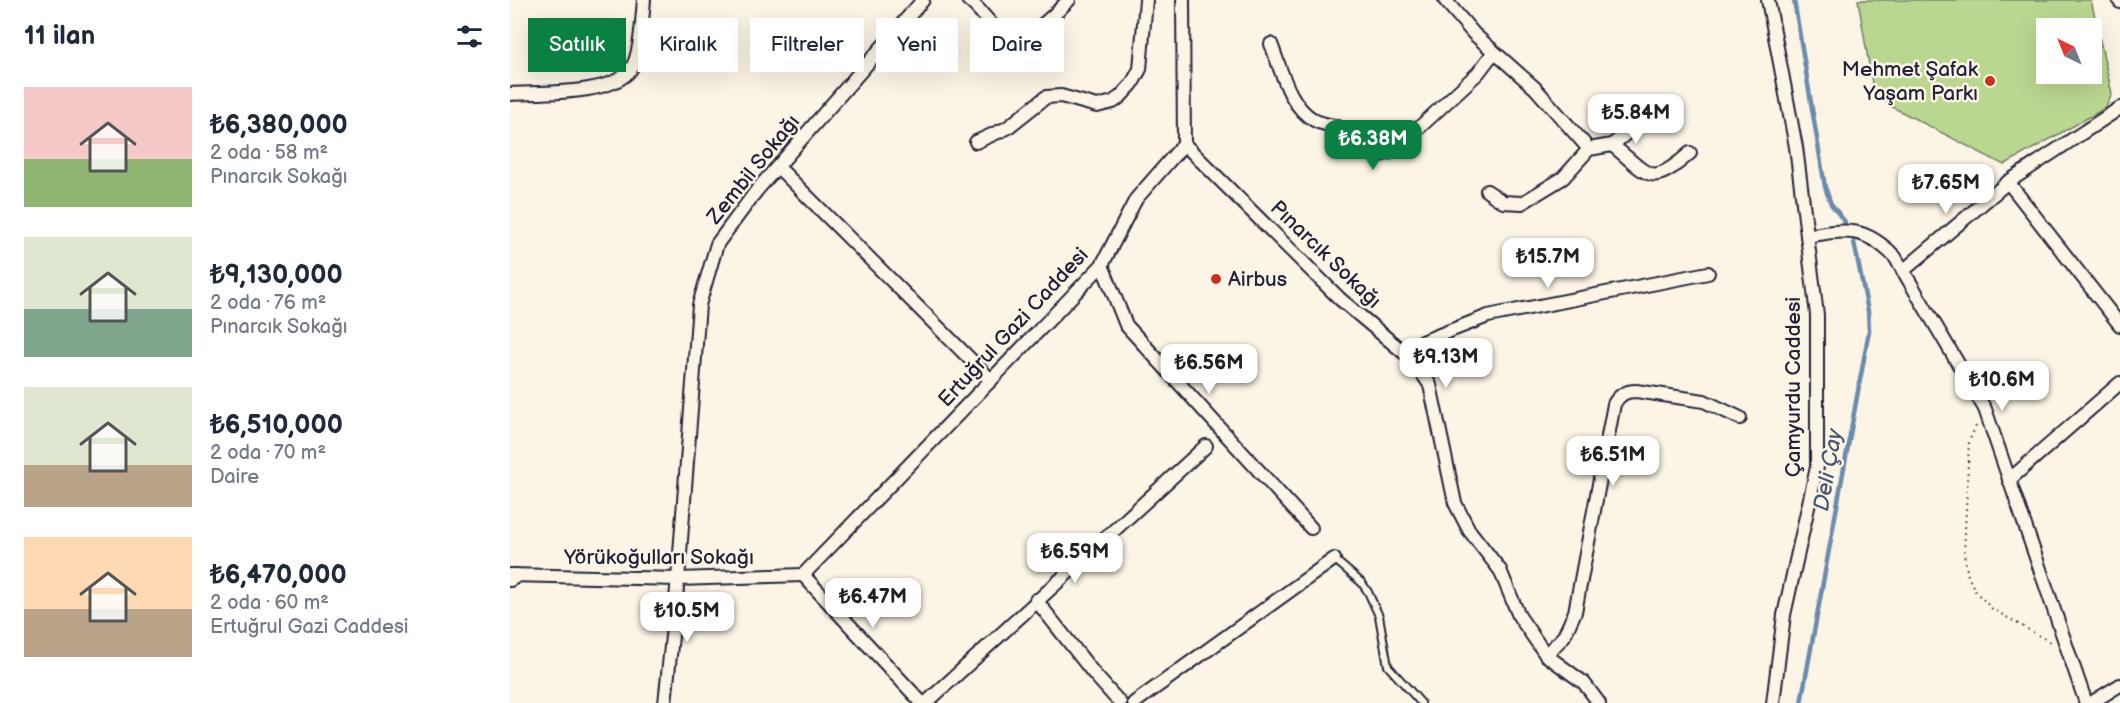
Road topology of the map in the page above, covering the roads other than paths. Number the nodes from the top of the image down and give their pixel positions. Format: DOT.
graph roads {
  1 [pos="644,0"];
  2 [pos="923,0"];
  3 [pos="968,0"];
  4 [pos="1069,0"];
  5 [pos="1146,0"];
  6 [pos="1183,0"];
  7 [pos="1445,0"];
  8 [pos="1768,0"];
  9 [pos="1271,44"];
  10 [pos="1494,52"];
  11 [pos="510,94"];
  12 [pos="2120,108"];
  13 [pos="1654,111"];
  14 [pos="976,142"];
  15 [pos="1184,144"];
  16 [pos="1612,145"];
  17 [pos="1588,149"];
  18 [pos="1690,153"];
  19 [pos="778,167"];
  20 [pos="2008,182"];
  21 [pos="1487,191"];
  22 [pos="1807,236"];
  23 [pos="1102,265"];
  24 [pos="1903,271"];
  25 [pos="1708,273"];
  26 [pos="2120,325"];
  27 [pos="1401,350"];
  28 [pos="991,380"];
  29 [pos="2120,382"];
  30 [pos="1740,418"];
  31 [pos="1206,446"];
  32 [pos="2009,480"];
  33 [pos="1311,528"];
  34 [pos="1334,559"];
  35 [pos="803,575"];
  36 [pos="512,576"];
  37 [pos="678,579"];
  38 [pos="1036,600"];
  39 [pos="1546,655"];
  40 [pos="2120,685"];
  41 [pos="665,703"];
  42 [pos="924,703"];
  43 [pos="1120,703"];
  44 [pos="1134,703"];
  45 [pos="1421,703"];
  46 [pos="1599,703"];
  47 [pos="1773,703"];
  48 [pos="2086,703"];
  49 [pos="2091,703"];
  1 -- 11 [label="street"];
  2 -- 19 [label="street, Zembil Sokağı"];
  3 -- 4 [label="street"];
  5 -- 14 [label="street"];
  6 -- 15 [label="street"];
  7 -- 10 [label="street"];
  8 -- 22 [label="street, Çamyurdu Caddesi"];
  9 -- 10 [label="street"];
  10 -- 17 [label="street"];
  12 -- 20 [label="street"];
  13 -- 16 [label="street"];
  15 -- 23 [label="street, Ertuğrul Gazi Caddesi"];
  15 -- 27 [label="street, Pınarcık Sokağı"];
  16 -- 17 [label="street"];
  16 -- 18 [label="street"];
  17 -- 21 [label="street"];
  19 -- 28 [label="street"];
  19 -- 37 [label="street, Zembil Sokağı"];
  20 -- 24 [label="street"];
  20 -- 26 [label="street"];
  22 -- 24 [label="street"];
  22 -- 47 [label="street, Çamyurdu Caddesi"];
  23 -- 28 [label="street, Ertuğrul Gazi Caddesi"];
  23 -- 33 [label="street"];
  24 -- 32 [label="street"];
  25 -- 27 [label="street"];
  27 -- 39 [label="street, Pınarcık Sokağı"];
  28 -- 35 [label="street, Ertuğrul Gazi Caddesi"];
  29 -- 32 [label="street"];
  30 -- 39 [label="street"];
  31 -- 38 [label="street"];
  32 -- 48 [label="street"];
  34 -- 44 [label="street"];
  34 -- 45 [label="lane"];
  35 -- 37 [label="street, Yörükoğulları Sokağı"];
  35 -- 42 [label="street"];
  36 -- 37 [label="street, Yörükoğulları Sokağı"];
  37 -- 41 [label="street, Zembil Sokağı"];
  38 -- 42 [label="street"];
  38 -- 43 [label="street"];
  39 -- 46 [label="street, Pınarcık Sokağı"];
  40 -- 49 [label="street"];
}
